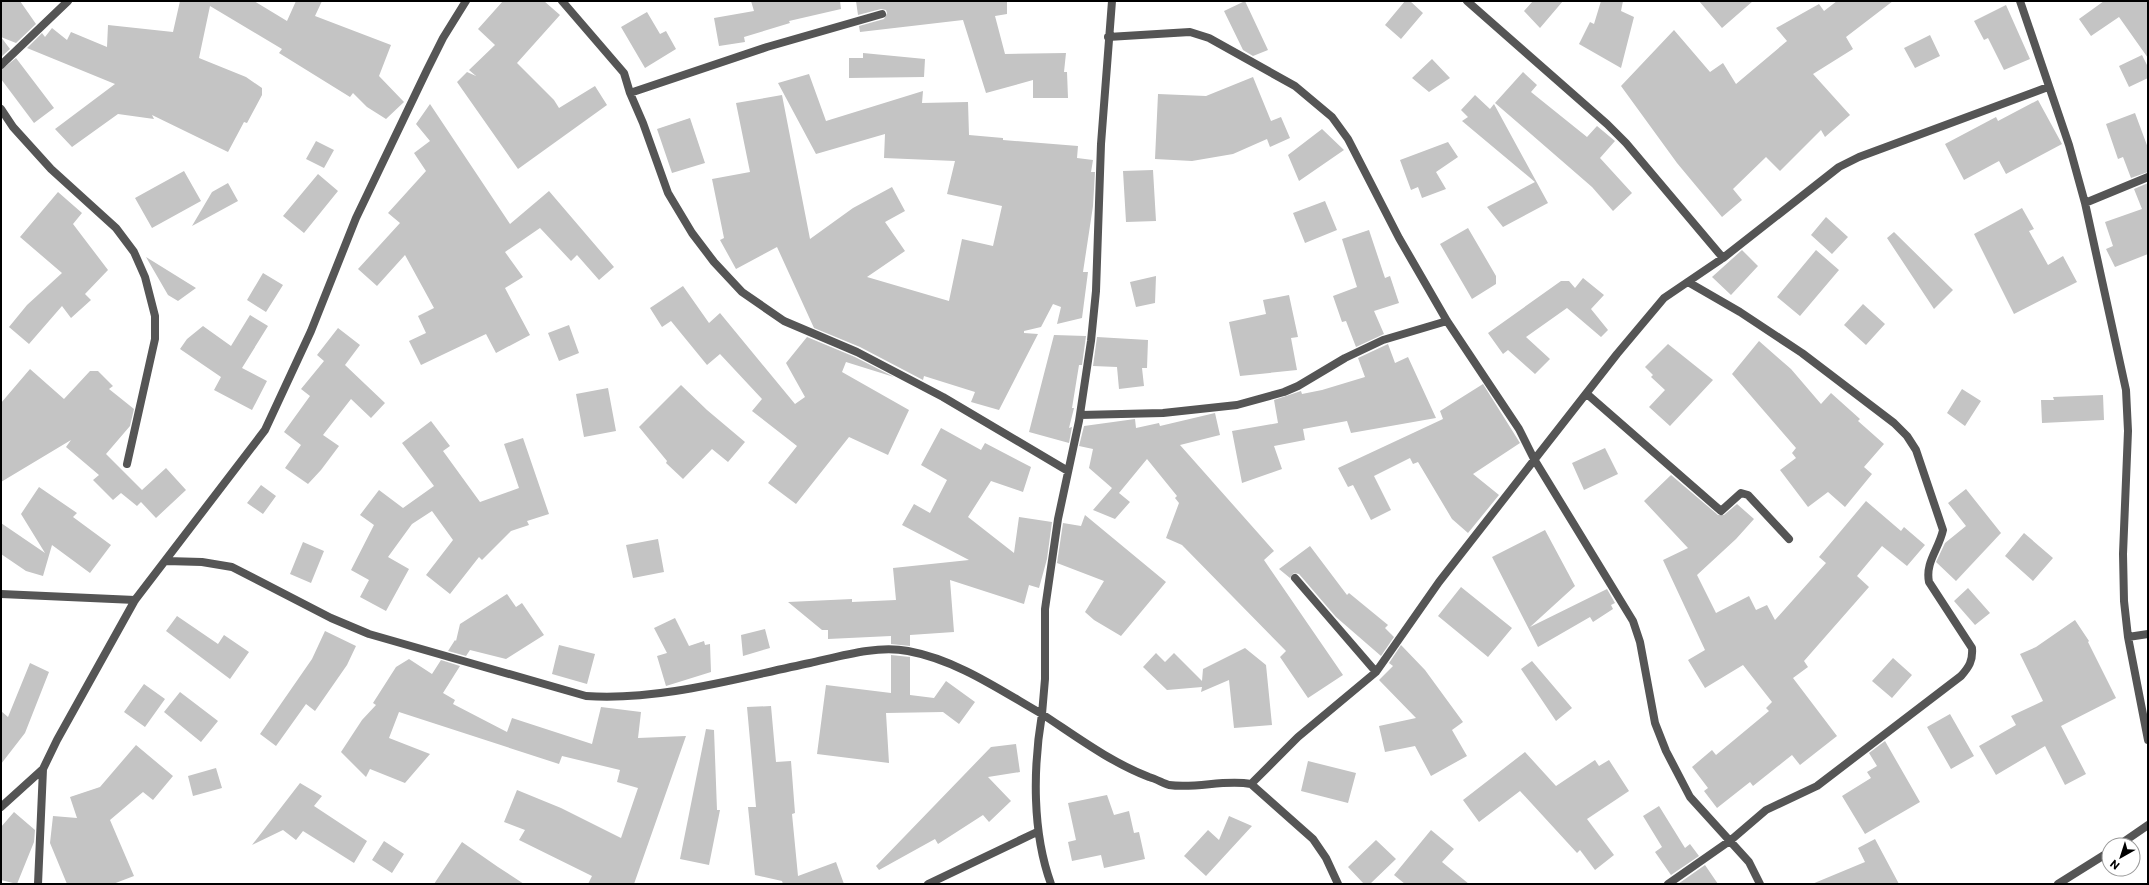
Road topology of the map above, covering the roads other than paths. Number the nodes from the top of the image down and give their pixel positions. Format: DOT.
graph roads {
  1 [pos="68,1"];
  2 [pos="466,1"];
  3 [pos="562,1"];
  4 [pos="1112,1"];
  5 [pos="1467,1"];
  6 [pos="2020,1"];
  7 [pos="882,14"];
  8 [pos="1108,37"];
  9 [pos="1,66"];
  10 [pos="2048,87"];
  11 [pos="630,93"];
  12 [pos="1,109"];
  13 [pos="2148,177"];
  14 [pos="2085,203"];
  15 [pos="1723,258"];
  16 [pos="1688,282"];
  17 [pos="1447,321"];
  18 [pos="1587,394"];
  19 [pos="1080,415"];
  20 [pos="1534,459"];
  21 [pos="127,464"];
  22 [pos="1068,471"];
  23 [pos="1789,539"];
  24 [pos="166,561"];
  25 [pos="1295,578"];
  26 [pos="1,594"];
  27 [pos="135,600"];
  28 [pos="2148,634"];
  29 [pos="2128,637"];
  30 [pos="1376,672"];
  31 [pos="1042,714"];
  32 [pos="2148,740"];
  33 [pos="43,769"];
  34 [pos="1251,784"];
  35 [pos="1,807"];
  36 [pos="2148,825"];
  37 [pos="1037,832"];
  38 [pos="2131,837"];
  39 [pos="1731,840"];
  40 [pos="2101,857"];
  41 [pos="38,884"];
  42 [pos="928,884"];
  43 [pos="1051,884"];
  44 [pos="1338,884"];
  45 [pos="1668,884"];
  46 [pos="1760,884"];
  47 [pos="2058,884"];
  1 -- 9 [label="street"];
  2 -- 24 [label="street"];
  3 -- 11 [label="street"];
  4 -- 8 [label="street"];
  5 -- 15 [label="street"];
  6 -- 10 [label="street"];
  7 -- 11 [label="street"];
  8 -- 17 [label="street"];
  8 -- 19 [label="street"];
  10 -- 14 [label="street"];
  10 -- 15 [label="street"];
  11 -- 22 [label="street"];
  12 -- 21 [label="street"];
  13 -- 14 [label="street"];
  14 -- 29 [label="street"];
  15 -- 16 [label="street"];
  16 -- 18 [label="street"];
  16 -- 39 [label="street"];
  17 -- 19 [label="street"];
  17 -- 20 [label="street"];
  18 -- 20 [label="street"];
  18 -- 23 [label="street"];
  19 -- 22 [label="street"];
  20 -- 30 [label="street"];
  20 -- 39 [label="street"];
  22 -- 31 [label="street"];
  24 -- 27 [label="street"];
  24 -- 31 [label="street"];
  25 -- 30 [label="street"];
  26 -- 27 [label="street"];
  27 -- 33 [label="street"];
  28 -- 29 [label="street"];
  29 -- 32 [label="street"];
  30 -- 34 [label="street"];
  31 -- 34 [label="street"];
  31 -- 37 [label="street"];
  33 -- 35 [label="street"];
  33 -- 41 [label="street"];
  34 -- 44 [label="street"];
  36 -- 38 [label="street"];
  37 -- 42 [label="street"];
  37 -- 43 [label="street"];
  39 -- 45 [label="street"];
  39 -- 46 [label="street"];
  40 -- 47 [label="street"];
}
